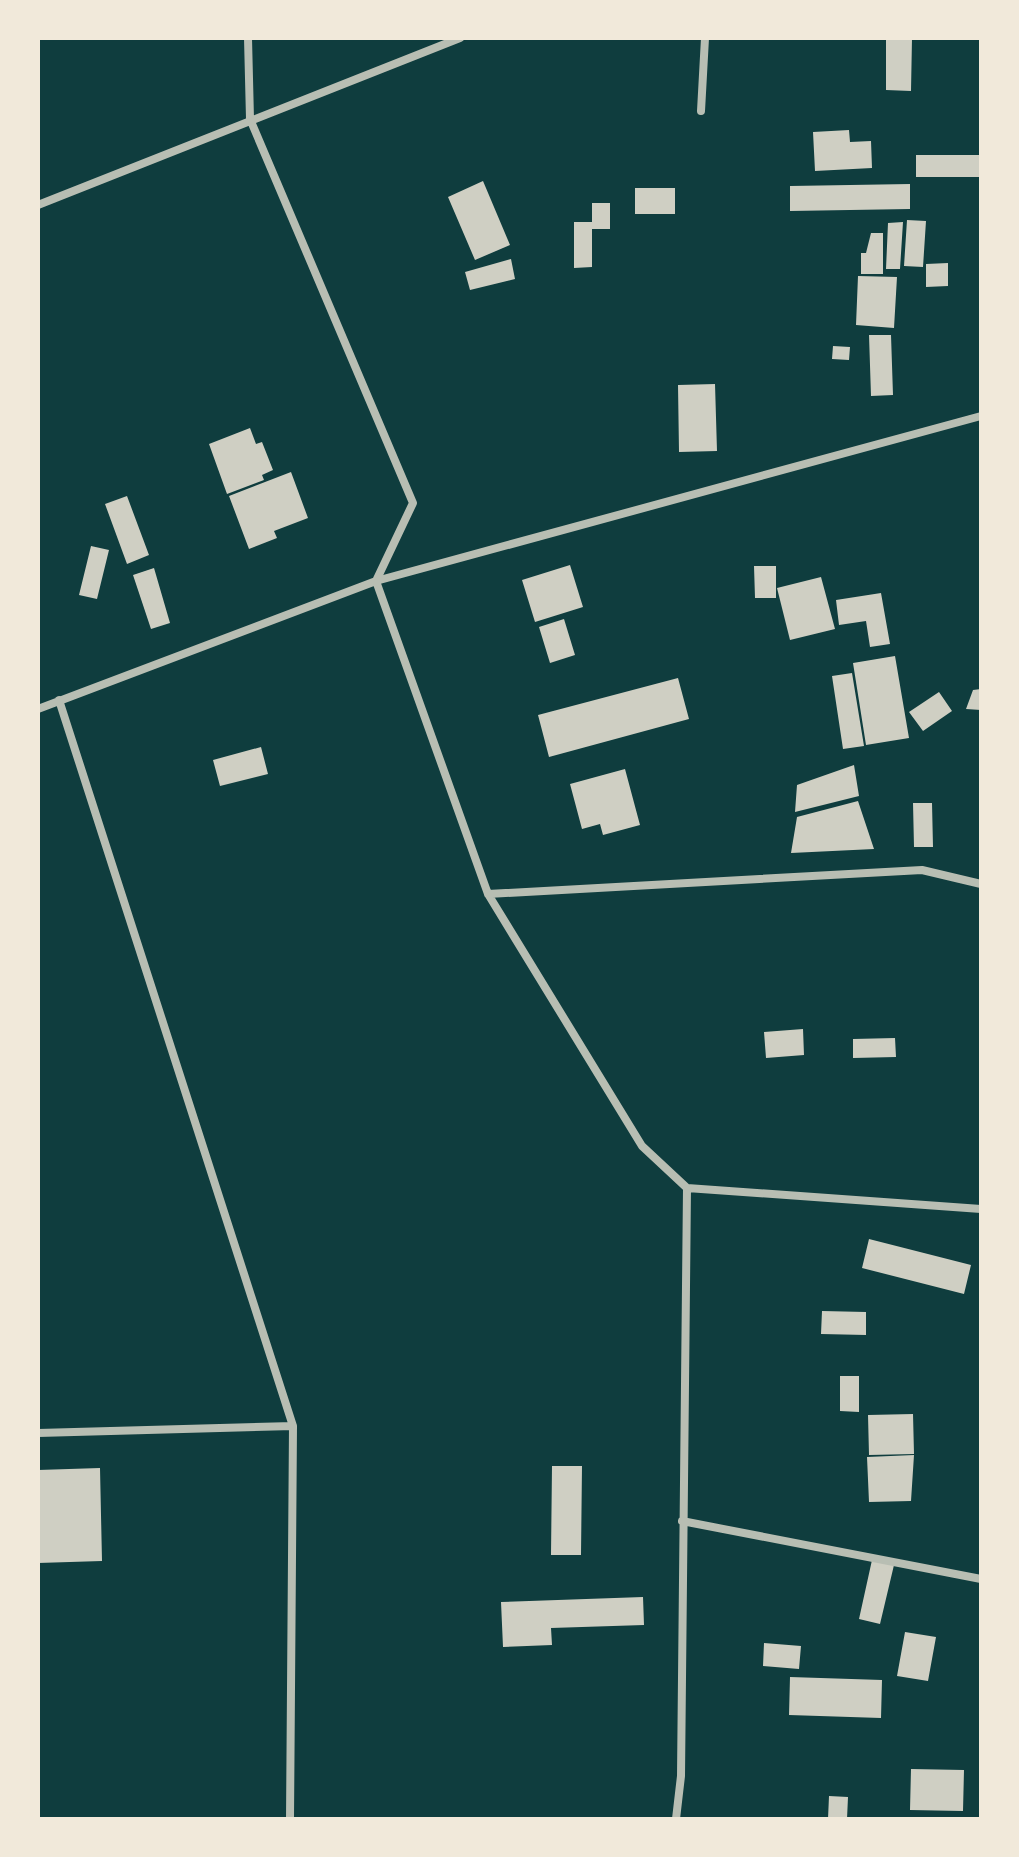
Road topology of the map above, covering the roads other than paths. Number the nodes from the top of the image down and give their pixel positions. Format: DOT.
graph roads {
  1 [pos="248,38"];
  2 [pos="460,38"];
  3 [pos="705,38"];
  4 [pos="701,111"];
  5 [pos="250,119"];
  6 [pos="38,205"];
  7 [pos="981,416"];
  8 [pos="376,581"];
  9 [pos="59,700"];
  10 [pos="38,709"];
  11 [pos="981,884"];
  12 [pos="488,894"];
  13 [pos="687,1188"];
  14 [pos="981,1209"];
  15 [pos="293,1426"];
  16 [pos="38,1433"];
  17 [pos="682,1521"];
  18 [pos="981,1579"];
  19 [pos="290,1819"];
  20 [pos="676,1819"];
  1 -- 5 [label="street"];
  2 -- 5 [label="street"];
  3 -- 4 [label="street"];
  5 -- 6 [label="street"];
  5 -- 8 [label="street"];
  7 -- 8 [label="street"];
  8 -- 9 [label="street"];
  8 -- 12 [label="street"];
  9 -- 10 [label="street"];
  9 -- 15 [label="street"];
  11 -- 12 [label="street"];
  12 -- 13 [label="street"];
  13 -- 14 [label="street"];
  13 -- 17 [label="street"];
  15 -- 16 [label="street"];
  15 -- 19 [label="street"];
  17 -- 18 [label="street"];
  17 -- 20 [label="street"];
}
